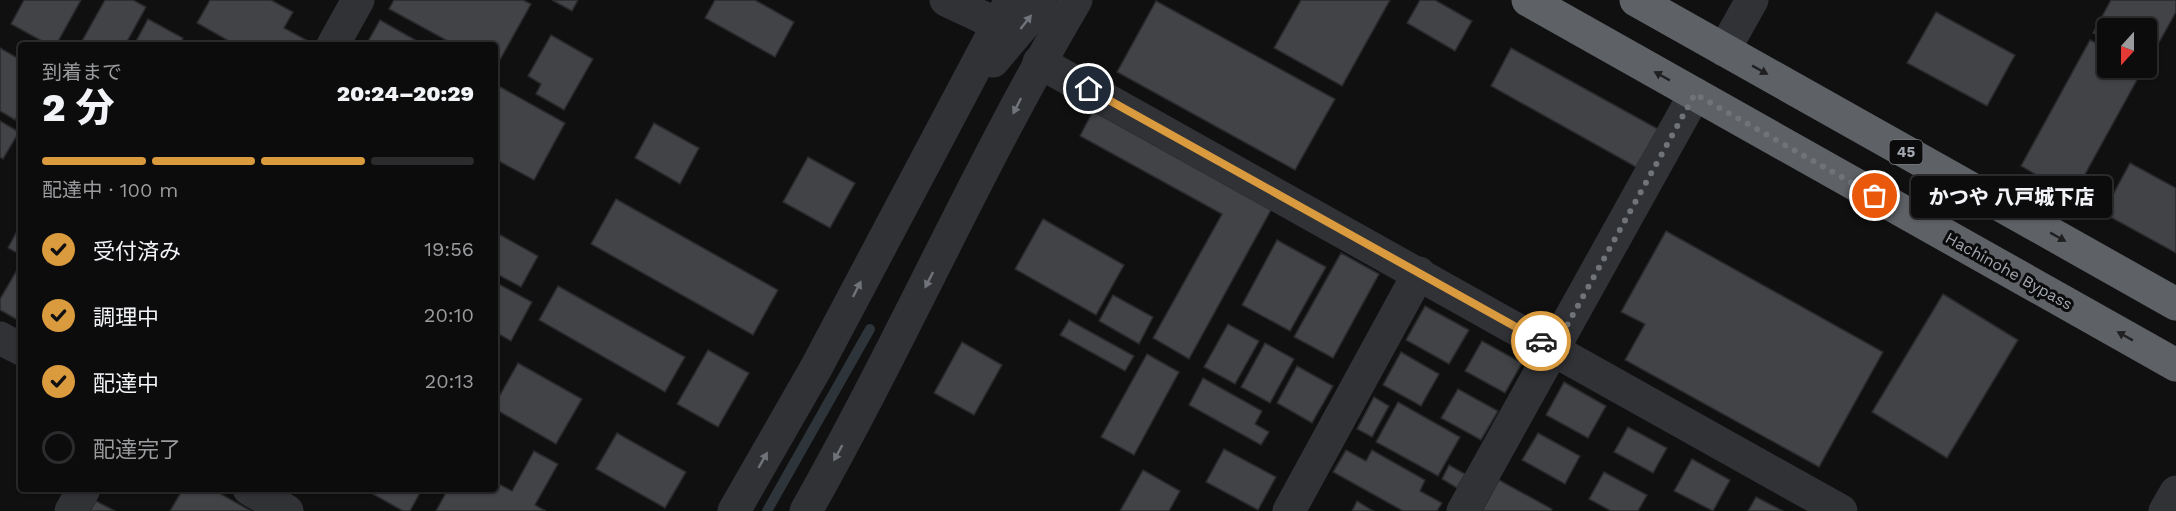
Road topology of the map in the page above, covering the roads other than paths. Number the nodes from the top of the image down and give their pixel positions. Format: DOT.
graph roads {
  1 [pos="358,0"];
  2 [pos="946,0"];
  3 [pos="1040,0"];
  4 [pos="1076,0"];
  5 [pos="1528,0"];
  6 [pos="1636,0"];
  7 [pos="1752,0"];
  8 [pos="1004,12"];
  9 [pos="335,42"];
  10 [pos="1724,50"];
  11 [pos="1039,62"];
  12 [pos="1695,94"];
  13 [pos="948,115"];
  14 [pos="1419,273"];
  15 [pos="2176,304"];
  16 [pos="0,338"];
  17 [pos="18,347"];
  18 [pos="1554,349"];
  19 [pos="2176,365"];
  20 [pos="82,492"];
  21 [pos="254,492"];
  22 [pos="2176,492"];
  23 [pos="71,511"];
  24 [pos="287,511"];
  25 [pos="734,511"];
  26 [pos="806,511"];
  27 [pos="1289,511"];
  28 [pos="1463,511"];
  29 [pos="1841,511"];
  30 [pos="2165,511"];
  1 -- 9 [label="street"];
  2 -- 8 [label="street"];
  13 -- 3 [label="street, one-way"];
  4 -- 11 [label="street"];
  12 -- 5 [label="highway, Hachinohe Bypass, one-way"];
  6 -- 10 [label="highway, 45"];
  7 -- 10 [label="street"];
  8 -- 13 [label="street"];
  10 -- 15 [label="highway, 45, one-way"];
  11 -- 14 [label="street"];
  11 -- 26 [label="street, one-way"];
  12 -- 18 [label="street"];
  19 -- 12 [label="highway, Hachinohe Bypass, one-way"];
  25 -- 13 [label="street, one-way"];
  14 -- 18 [label="street"];
  14 -- 27 [label="street"];
  16 -- 17 [label="street"];
  18 -- 28 [label="street"];
  18 -- 29 [label="street"];
  20 -- 23 [label="street"];
  21 -- 24 [label="street"];
  22 -- 30 [label="street"];
}
